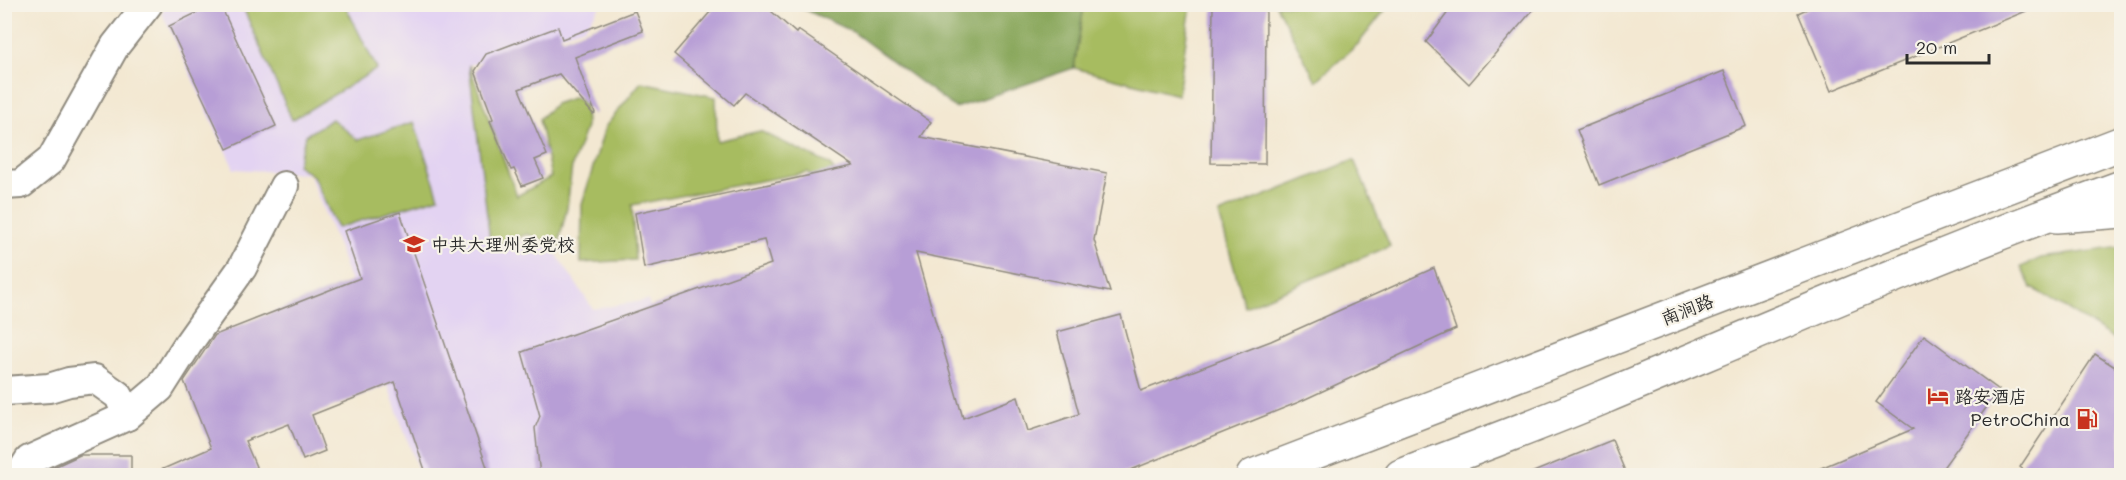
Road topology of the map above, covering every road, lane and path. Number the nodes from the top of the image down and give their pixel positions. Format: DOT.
graph roads {
  1 [pos="148,4"];
  2 [pos="2121,143"];
  3 [pos="4,185"];
  4 [pos="284,186"];
  5 [pos="2121,187"];
  6 [pos="2121,211"];
  7 [pos="2039,217"];
  8 [pos="4,392"];
  9 [pos="126,416"];
  10 [pos="19,476"];
  11 [pos="1253,476"];
  12 [pos="1401,476"];
  1 -- 3 [label="street"];
  2 -- 11 [label="main road, 南涧路"];
  4 -- 9 [label="street"];
  5 -- 7 [label="main road"];
  6 -- 7 [label="main road"];
  7 -- 12 [label="main road"];
  8 -- 9 [label="street"];
  9 -- 10 [label="street"];
}
